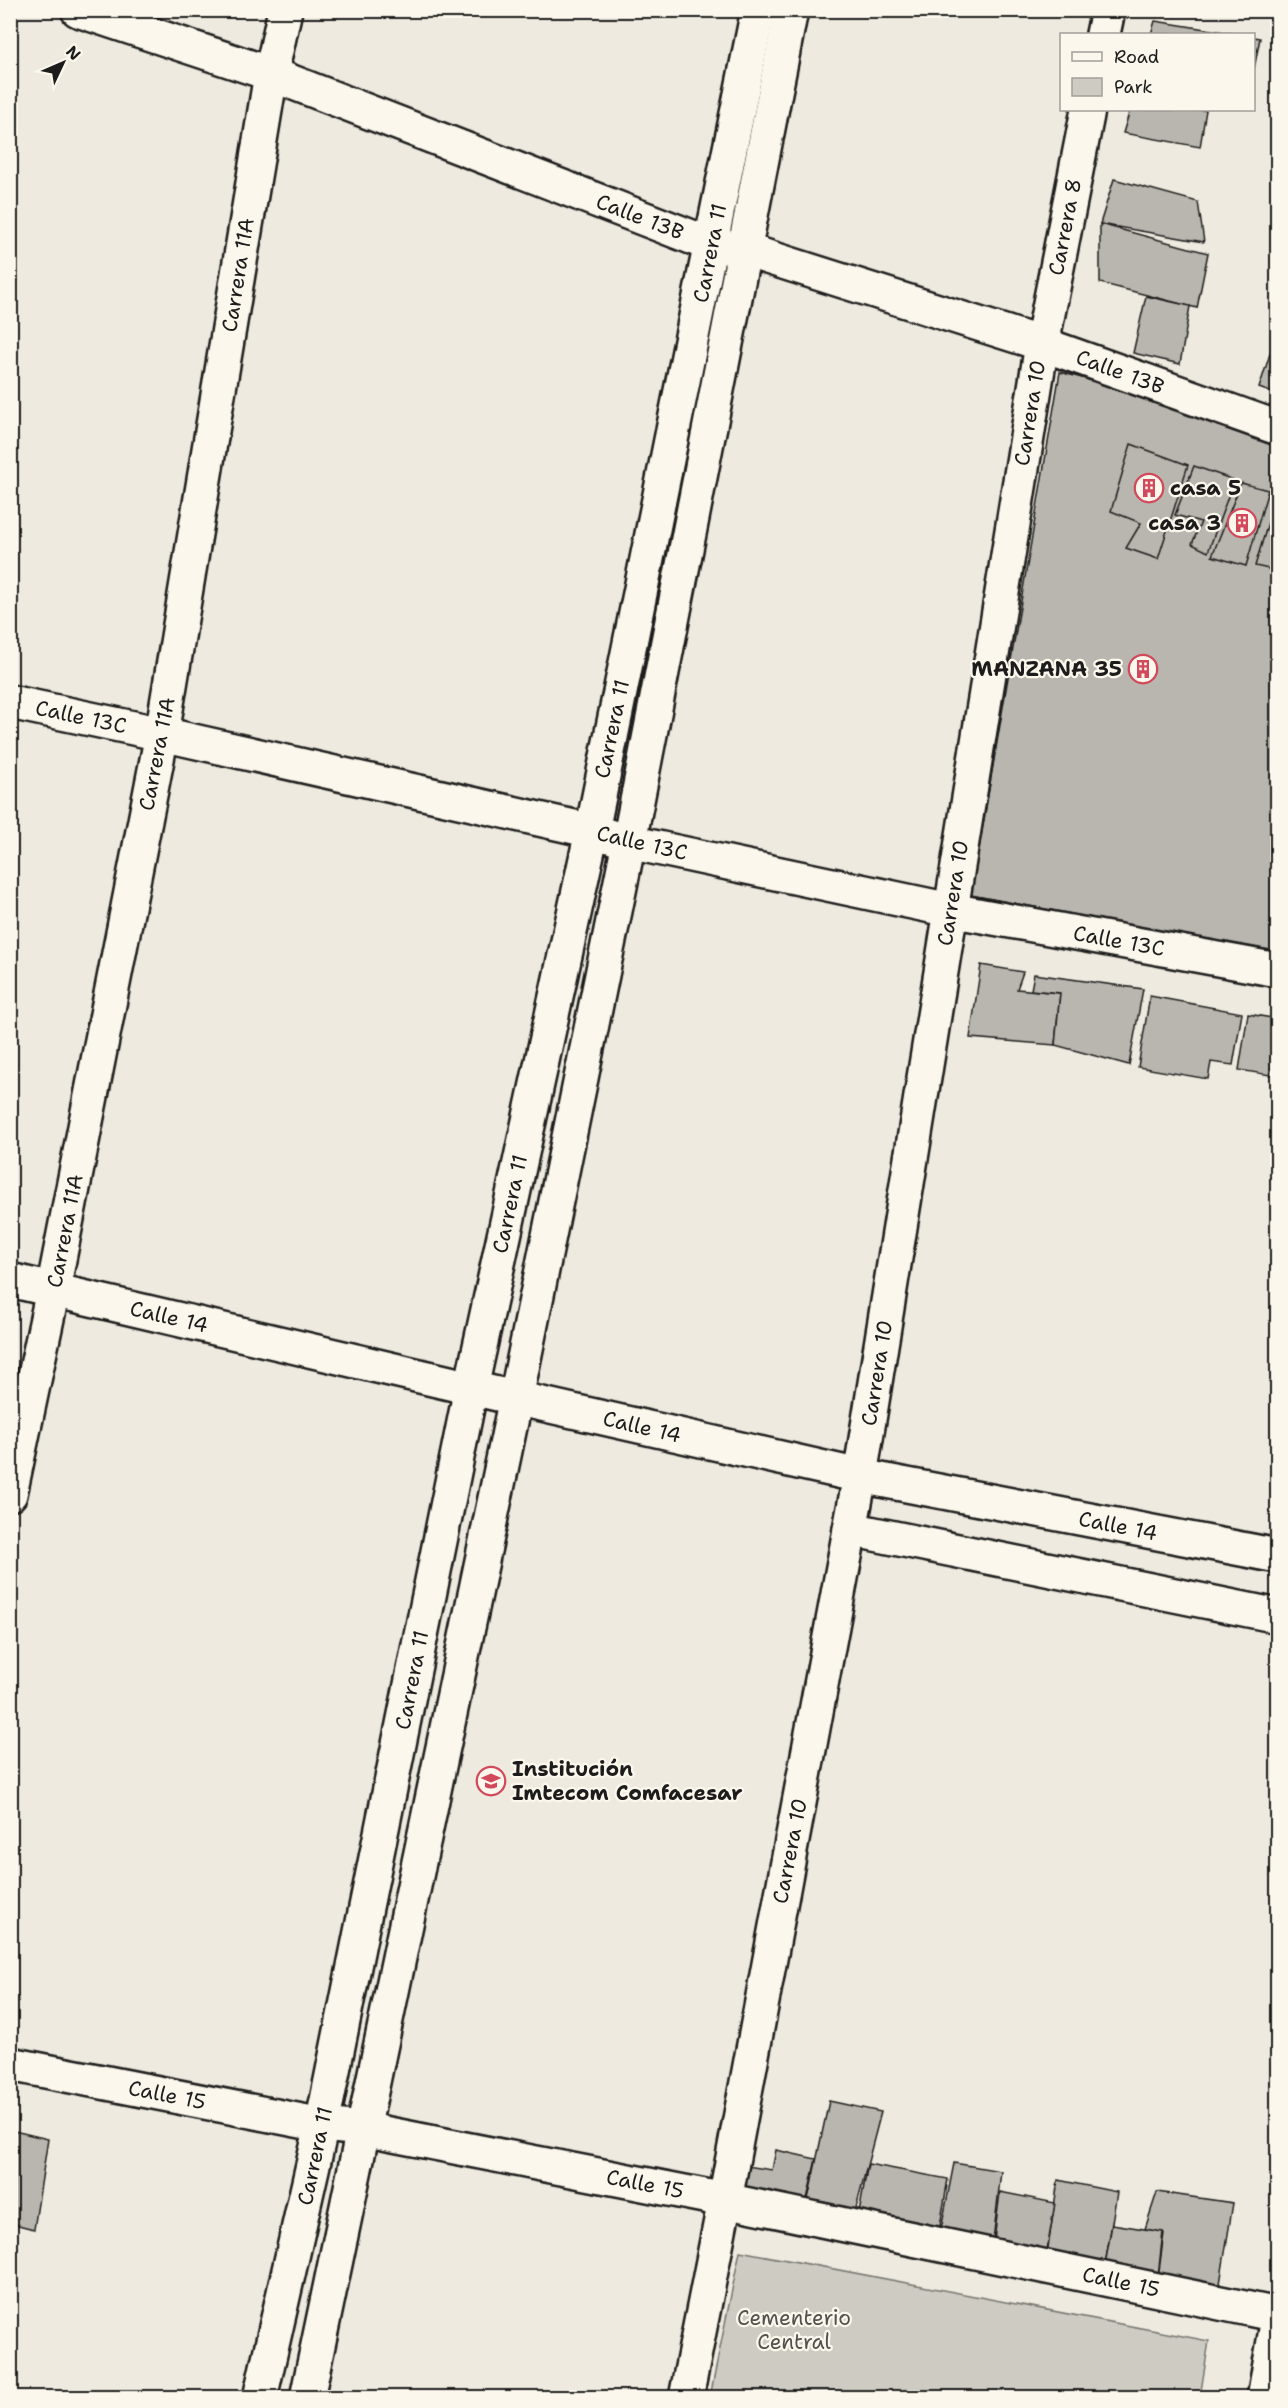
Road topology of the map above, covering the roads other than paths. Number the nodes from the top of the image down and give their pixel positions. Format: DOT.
graph roads {
  1 [pos="78,10"];
  2 [pos="285,10"];
  3 [pos="758,10"];
  4 [pos="791,10"];
  5 [pos="1108,10"];
  6 [pos="1103,33"];
  7 [pos="271,74"];
  8 [pos="1088,111"];
  9 [pos="711,245"];
  10 [pos="745,250"];
  11 [pos="1042,344"];
  12 [pos="1278,429"];
  13 [pos="10,702"];
  14 [pos="162,734"];
  15 [pos="592,831"];
  16 [pos="630,842"];
  17 [pos="950,910"];
  18 [pos="1278,970"];
  19 [pos="10,1280"];
  20 [pos="53,1290"];
  21 [pos="471,1388"];
  22 [pos="516,1398"];
  23 [pos="860,1476"];
  24 [pos="10,1494"];
  25 [pos="850,1529"];
  26 [pos="1278,1556"];
  27 [pos="1278,1616"];
  28 [pos="381,1835"];
  29 [pos="423,1844"];
  30 [pos="10,2064"];
  31 [pos="322,2125"];
  32 [pos="363,2129"];
  33 [pos="725,2200"];
  34 [pos="1278,2316"];
  35 [pos="260,2397"];
  36 [pos="307,2397"];
  37 [pos="686,2397"];
  38 [pos="1264,2397"];
  1 -- 7 [label="street, Calle 13B"];
  2 -- 7 [label="street, Carrera 11A"];
  3 -- 9 [label="street, Carrera 11"];
  4 -- 10 [label="street, Carrera 11"];
  5 -- 6 [label="street"];
  7 -- 9 [label="street, Calle 13B"];
  7 -- 14 [label="street, Carrera 11A"];
  8 -- 11 [label="street, Carrera 8"];
  9 -- 10 [label="street, Calle 13B"];
  9 -- 15 [label="street, Carrera 11"];
  10 -- 11 [label="street, Calle 13B"];
  10 -- 16 [label="street, Carrera 11"];
  11 -- 12 [label="street, Calle 13B"];
  11 -- 17 [label="street, Carrera 10"];
  13 -- 14 [label="street, Calle 13C"];
  14 -- 15 [label="street, Calle 13C"];
  14 -- 20 [label="street, Carrera 11A"];
  15 -- 16 [label="street, Calle 13C"];
  15 -- 21 [label="street, Carrera 11"];
  16 -- 17 [label="street, Calle 13C"];
  16 -- 22 [label="street, Carrera 11"];
  17 -- 18 [label="street, Calle 13C"];
  17 -- 23 [label="street, Carrera 10"];
  19 -- 20 [label="street, Calle 14"];
  20 -- 21 [label="street, Calle 14"];
  20 -- 24 [label="street, Carrera 11A"];
  21 -- 22 [label="street, Calle 14"];
  21 -- 28 [label="street, Carrera 11"];
  22 -- 23 [label="street, Calle 14"];
  22 -- 29 [label="street, Carrera 11"];
  23 -- 25 [label="street, Carrera 10"];
  23 -- 26 [label="street, Calle 14"];
  25 -- 27 [label="street"];
  25 -- 33 [label="street, Carrera 10"];
  28 -- 29 [label="street"];
  28 -- 31 [label="street, Carrera 11"];
  29 -- 32 [label="street, Carrera 11"];
  30 -- 31 [label="street, Calle 15"];
  31 -- 32 [label="street, Calle 15"];
  31 -- 35 [label="street, Carrera 11"];
  32 -- 33 [label="street, Calle 15"];
  32 -- 36 [label="street, Carrera 11"];
  33 -- 34 [label="street, Calle 15"];
  33 -- 37 [label="street, Carrera 10"];
  34 -- 38 [label="street"];
}
